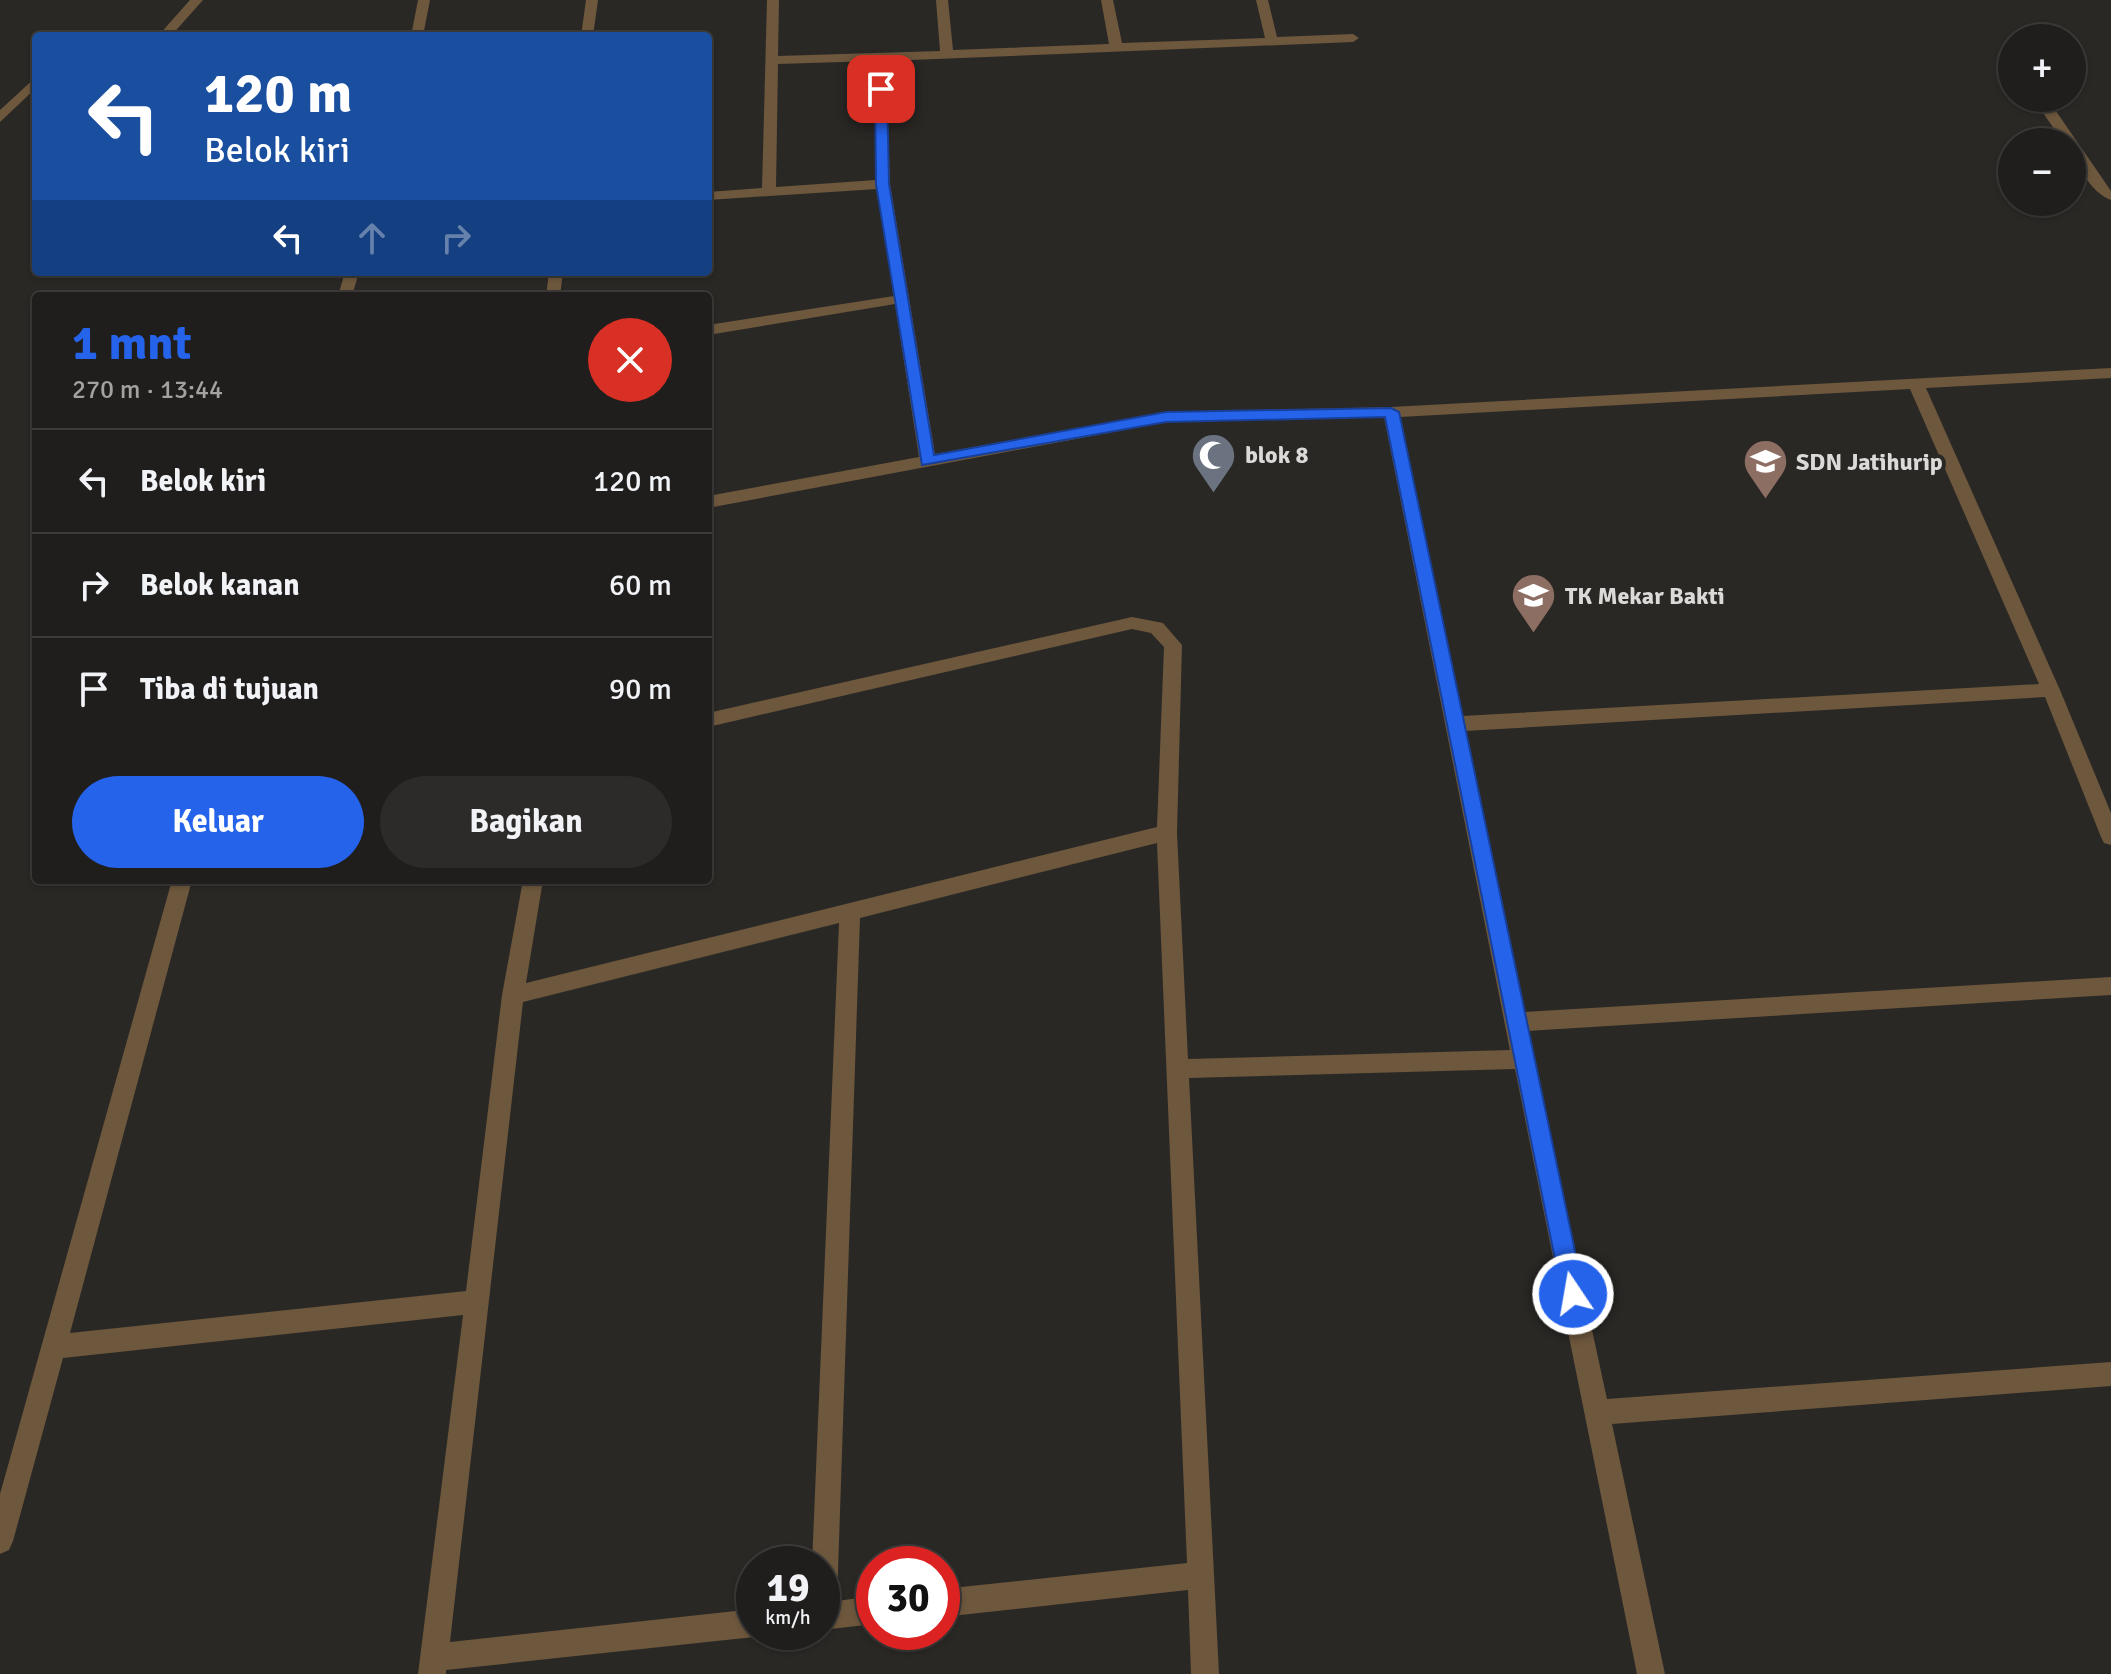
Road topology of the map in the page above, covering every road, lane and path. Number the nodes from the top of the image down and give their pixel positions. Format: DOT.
graph roads {
  1 [pos="197,0"];
  2 [pos="424,0"];
  3 [pos="592,0"];
  4 [pos="773,0"];
  5 [pos="942,0"];
  6 [pos="1107,0"];
  7 [pos="1262,0"];
  8 [pos="168,32"];
  9 [pos="418,32"];
  10 [pos="588,32"];
  11 [pos="1353,38"];
  12 [pos="1272,41"];
  13 [pos="1116,47"];
  14 [pos="947,54"];
  15 [pos="880,57"];
  16 [pos="771,60"];
  17 [pos="32,85"];
  18 [pos="0,118"];
  19 [pos="2086,165"];
  20 [pos="883,184"];
  21 [pos="769,191"];
  22 [pos="712,196"];
  23 [pos="2111,196"];
  24 [pos="901,299"];
  25 [pos="712,329"];
  26 [pos="2111,373"];
  27 [pos="1916,384"];
  28 [pos="1391,412"];
  29 [pos="928,461"];
  30 [pos="712,501"];
  31 [pos="2051,690"];
  32 [pos="712,719"];
  33 [pos="1455,724"];
  34 [pos="1167,833"];
  35 [pos="2111,837"];
  36 [pos="181,884"];
  37 [pos="532,884"];
  38 [pos="850,912"];
  39 [pos="2111,986"];
  40 [pos="513,995"];
  41 [pos="1514,1022"];
  42 [pos="1524,1059"];
  43 [pos="1177,1069"];
  44 [pos="477,1302"];
  45 [pos="53,1347"];
  46 [pos="2111,1374"];
  47 [pos="1597,1412"];
  48 [pos="0,1541"];
  49 [pos="825,1546"];
  50 [pos="1200,1575"];
  51 [pos="960,1601"];
  52 [pos="736,1625"];
  53 [pos="433,1666"];
  54 [pos="1205,1674"];
  55 [pos="1651,1674"];
  1 -- 8 [label="street"];
  2 -- 9 [label="street"];
  3 -- 10 [label="street"];
  4 -- 16 [label="street"];
  5 -- 14 [label="street"];
  6 -- 13 [label="street"];
  7 -- 12 [label="street"];
  11 -- 12 [label="street"];
  12 -- 13 [label="street"];
  13 -- 14 [label="street"];
  14 -- 15 [label="street"];
  15 -- 16 [label="street"];
  15 -- 20 [label="street"];
  16 -- 21 [label="street"];
  17 -- 18 [label="street"];
  19 -- 23 [label="street"];
  20 -- 21 [label="street"];
  20 -- 24 [label="street"];
  21 -- 22 [label="street"];
  24 -- 25 [label="street"];
  24 -- 29 [label="street"];
  26 -- 27 [label="street"];
  27 -- 28 [label="street"];
  27 -- 31 [label="street"];
  28 -- 29 [label="street"];
  28 -- 33 [label="street"];
  29 -- 30 [label="street"];
  31 -- 33 [label="street"];
  31 -- 35 [label="street"];
  32 -- 34 [label="street"];
  33 -- 41 [label="street"];
  34 -- 38 [label="street"];
  34 -- 43 [label="street"];
  36 -- 45 [label="street"];
  37 -- 40 [label="street"];
  38 -- 40 [label="street"];
  38 -- 49 [label="street"];
  39 -- 41 [label="street"];
  40 -- 44 [label="street"];
  41 -- 42 [label="street"];
  42 -- 43 [label="street"];
  42 -- 47 [label="street"];
  43 -- 50 [label="street"];
  44 -- 45 [label="street"];
  44 -- 53 [label="street"];
  45 -- 48 [label="street"];
  46 -- 47 [label="street"];
  47 -- 55 [label="street"];
  50 -- 51 [label="street"];
  50 -- 54 [label="street"];
  52 -- 53 [label="street"];
}
